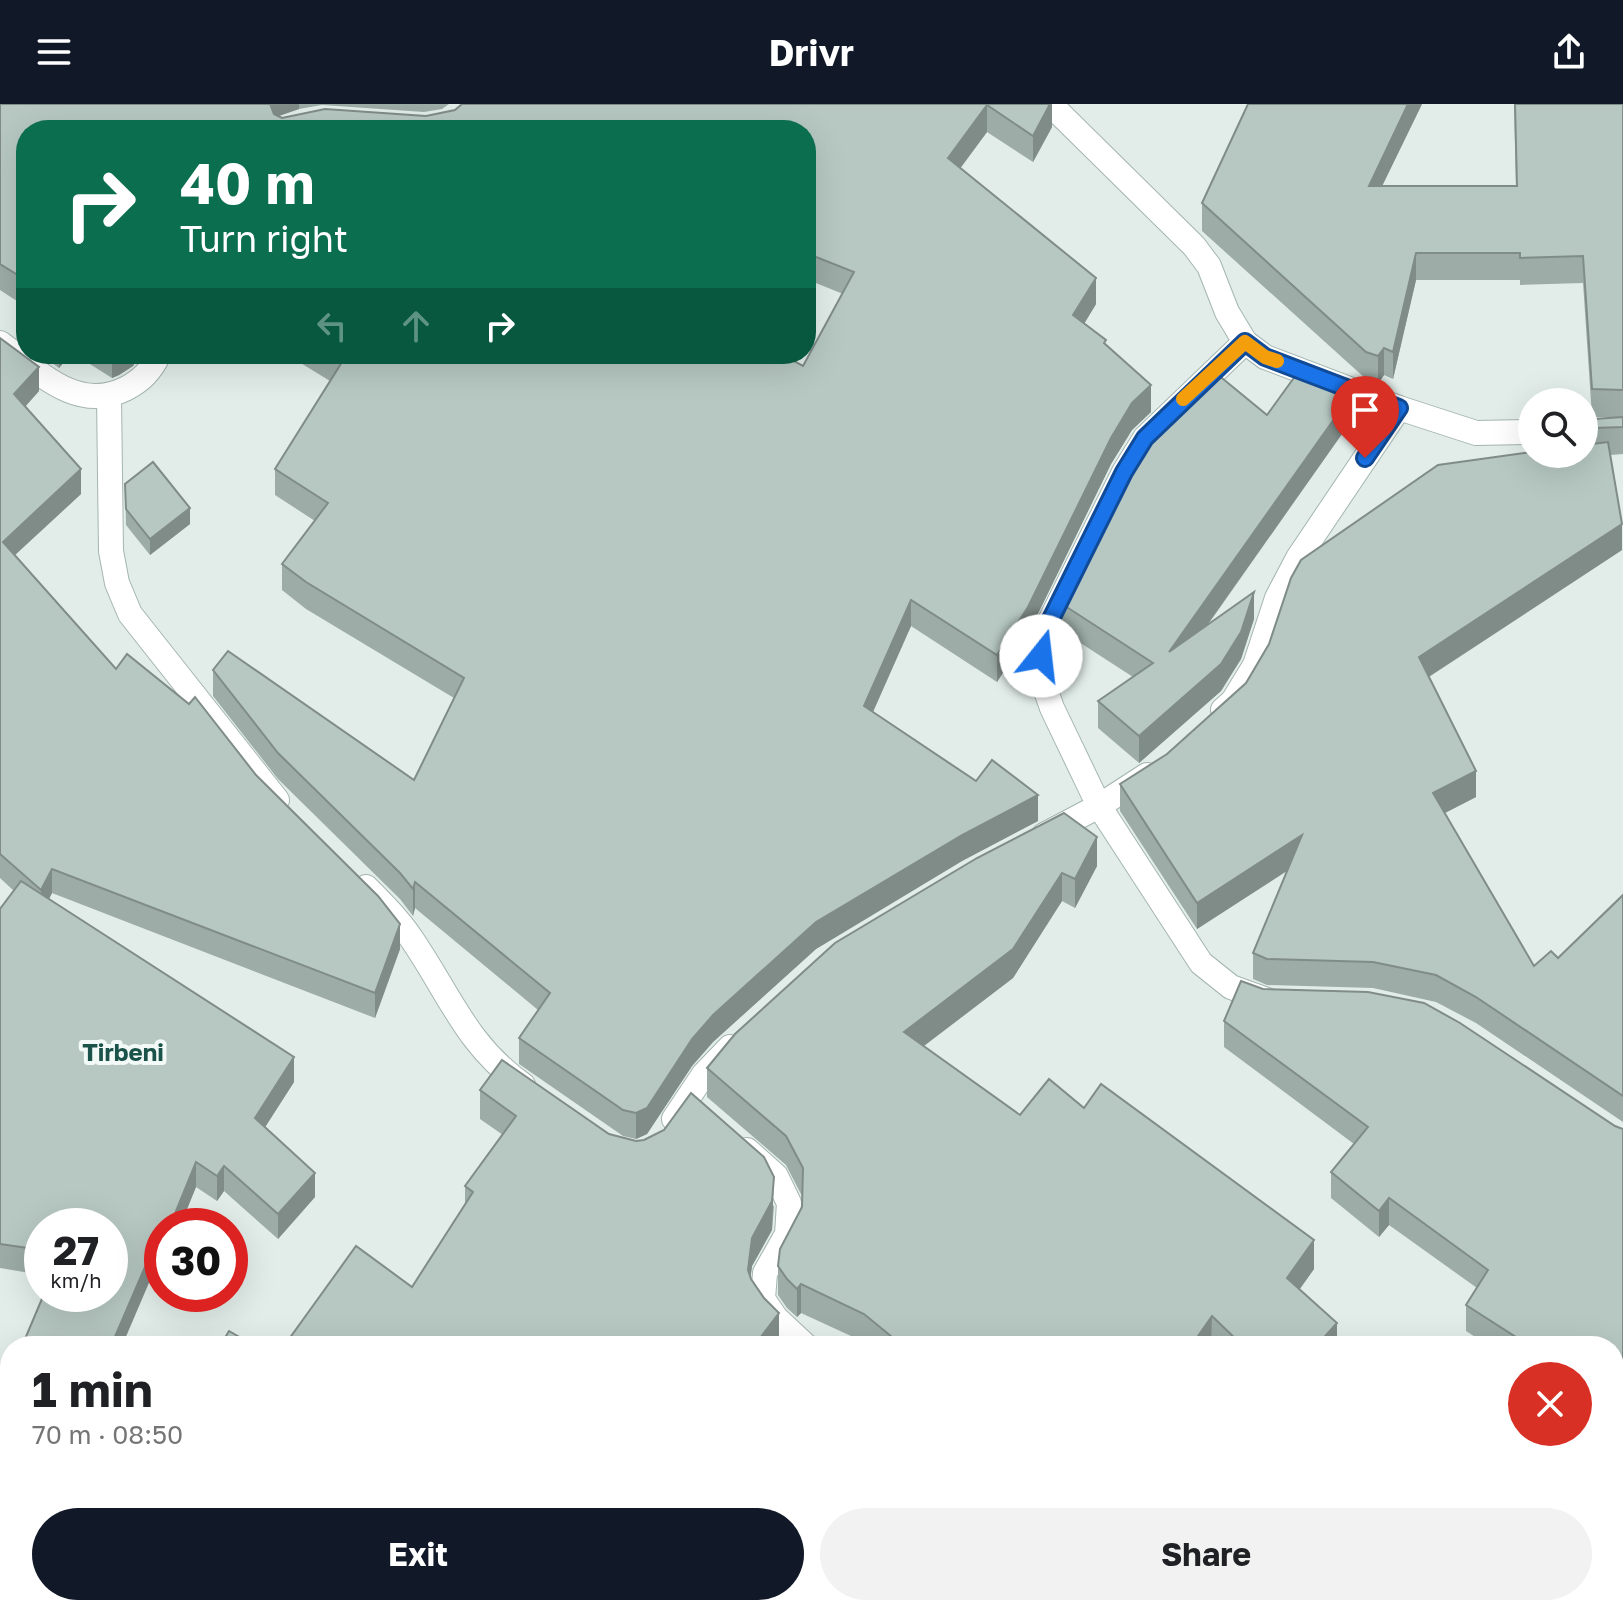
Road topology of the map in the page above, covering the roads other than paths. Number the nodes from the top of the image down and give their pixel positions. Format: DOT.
graph roads {
  1 [pos="1050,104"];
  2 [pos="1245,342"];
  3 [pos="28,364"];
  4 [pos="152,364"];
  5 [pos="109,397"];
  6 [pos="1399,408"];
  7 [pos="1623,431"];
  8 [pos="1518,432"];
  9 [pos="1598,432"];
  10 [pos="1200,730"];
  11 [pos="1168,759"];
  12 [pos="1099,806"];
  13 [pos="289,812"];
  14 [pos="1022,847"];
  15 [pos="344,867"];
  16 [pos="1295,1001"];
  17 [pos="747,1032"];
  18 [pos="687,1099"];
  19 [pos="547,1102"];
  20 [pos="709,1118"];
  21 [pos="664,1134"];
  22 [pos="732,1137"];
  23 [pos="795,1336"];
  1 -- 2 [label="street"];
  2 -- 6 [label="street"];
  2 -- 12 [label="street"];
  3 -- 5 [label="street"];
  4 -- 5 [label="street"];
  5 -- 13 [label="street"];
  6 -- 8 [label="street"];
  6 -- 10 [label="street"];
  7 -- 9 [label="street"];
  11 -- 12 [label="street"];
  12 -- 14 [label="street"];
  12 -- 16 [label="street"];
  15 -- 19 [label="street"];
  17 -- 18 [label="street"];
  18 -- 20 [label="street"];
  18 -- 21 [label="street"];
  22 -- 23 [label="street"];
}
